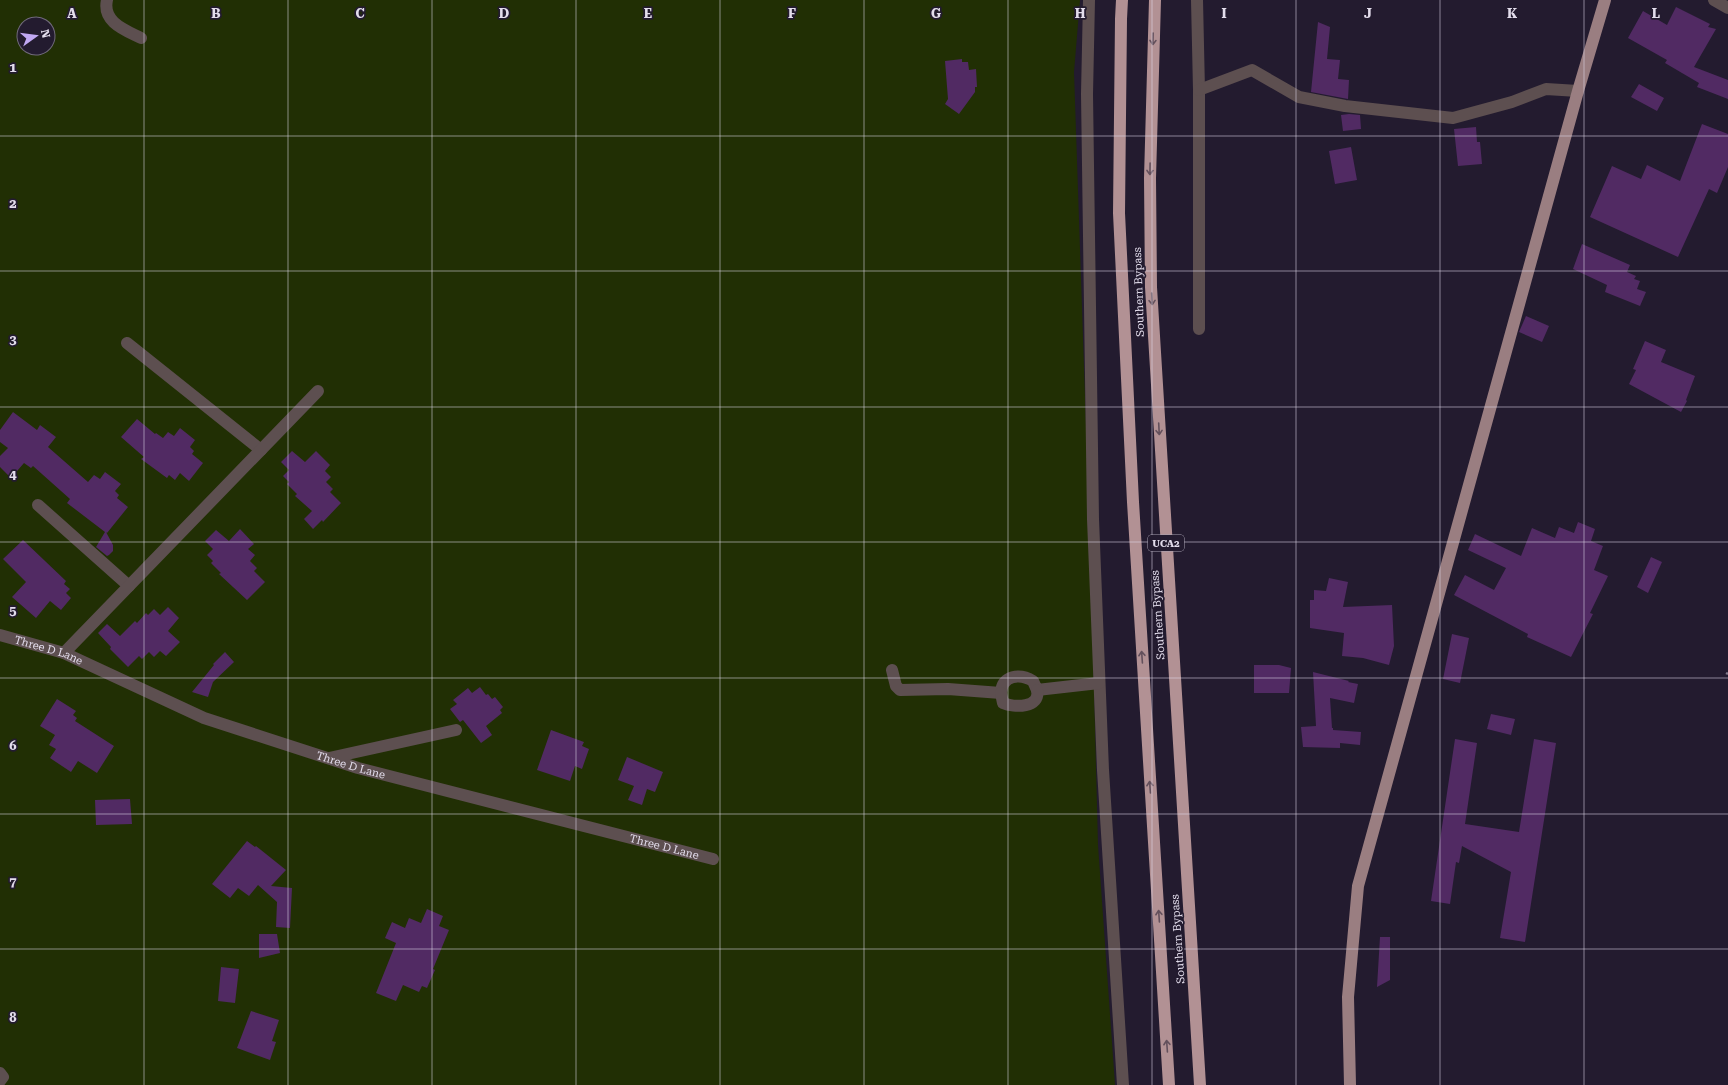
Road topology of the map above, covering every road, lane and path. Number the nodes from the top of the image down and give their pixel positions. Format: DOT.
graph roads {
  1 [pos="107,0"];
  2 [pos="1089,0"];
  3 [pos="1122,0"];
  4 [pos="1154,0"];
  5 [pos="1197,0"];
  6 [pos="1605,0"];
  7 [pos="1714,0"];
  8 [pos="1728,8"];
  9 [pos="141,38"];
  10 [pos="1199,90"];
  11 [pos="1578,91"];
  12 [pos="1199,329"];
  13 [pos="127,343"];
  14 [pos="318,391"];
  15 [pos="260,450"];
  16 [pos="38,505"];
  17 [pos="129,586"];
  18 [pos="0,635"];
  19 [pos="64,653"];
  20 [pos="892,670"];
  21 [pos="1099,683"];
  22 [pos="1037,690"];
  23 [pos="1001,693"];
  24 [pos="456,730"];
  25 [pos="328,758"];
  26 [pos="713,859"];
  27 [pos="0,1073"];
  28 [pos="0,1081"];
  29 [pos="1124,1085"];
  30 [pos="1169,1085"];
  31 [pos="1200,1085"];
  32 [pos="1350,1085"];
  1 -- 9 [label="street"];
  2 -- 21 [label="street"];
  30 -- 3 [label="highway, Southern Bypass / UCA2, one-way"];
  4 -- 31 [label="highway, Southern Bypass / UCA2, one-way"];
  5 -- 10 [label="street"];
  6 -- 11 [label="main road"];
  7 -- 8 [label="street"];
  10 -- 11 [label="street"];
  10 -- 12 [label="street"];
  11 -- 32 [label="main road"];
  13 -- 15 [label="street"];
  14 -- 15 [label="street"];
  15 -- 17 [label="street"];
  16 -- 17 [label="street"];
  17 -- 19 [label="street"];
  18 -- 19 [label="street, Three D Lane"];
  19 -- 25 [label="street, Three D Lane"];
  20 -- 23 [label="street"];
  21 -- 22 [label="street"];
  21 -- 29 [label="street"];
  22 -- 23 [label="street"];
  22 -- 23 [label="street"];
  24 -- 25 [label="street"];
  25 -- 26 [label="street, Three D Lane"];
  27 -- 28 [label="street"];
}
